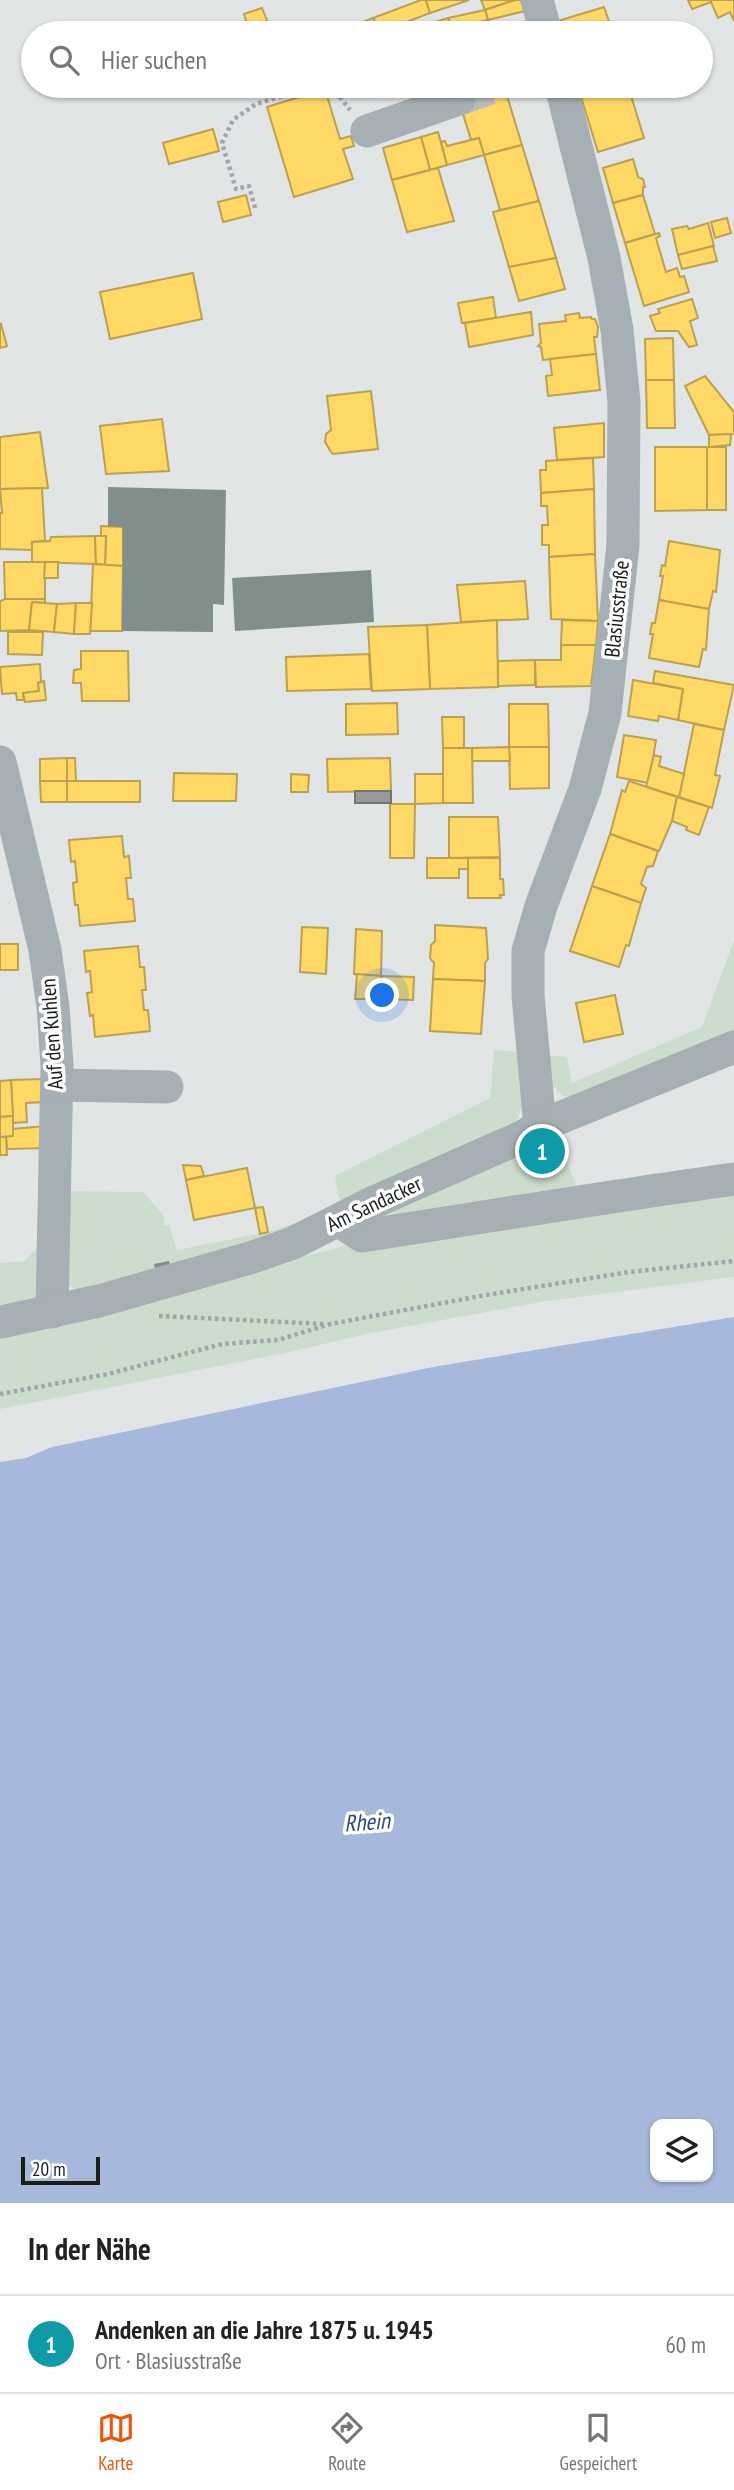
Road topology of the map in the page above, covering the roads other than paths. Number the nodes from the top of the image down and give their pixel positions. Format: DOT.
graph roads {
  1 [pos="537,0"];
  2 [pos="543,21"];
  3 [pos="564,98"];
  4 [pos="459,99"];
  5 [pos="366,131"];
  6 [pos="0,762"];
  7 [pos="734,1046"];
  8 [pos="57,1085"];
  9 [pos="167,1087"];
  10 [pos="540,1126"];
  11 [pos="734,1179"];
  12 [pos="339,1221"];
  13 [pos="52,1312"];
  14 [pos="0,1322"];
  1 -- 2 [label="street"];
  3 -- 10 [label="street, Blasiusstraße"];
  4 -- 5 [label="street"];
  6 -- 8 [label="street, Auf den Kuhlen"];
  7 -- 10 [label="street, Am Sandacker"];
  8 -- 9 [label="street"];
  8 -- 13 [label="street, Auf den Kuhlen"];
  10 -- 12 [label="street, Am Sandacker"];
  11 -- 12 [label="street"];
  12 -- 13 [label="street, Am Sandacker"];
  13 -- 14 [label="street, Am Sandacker"];
}
